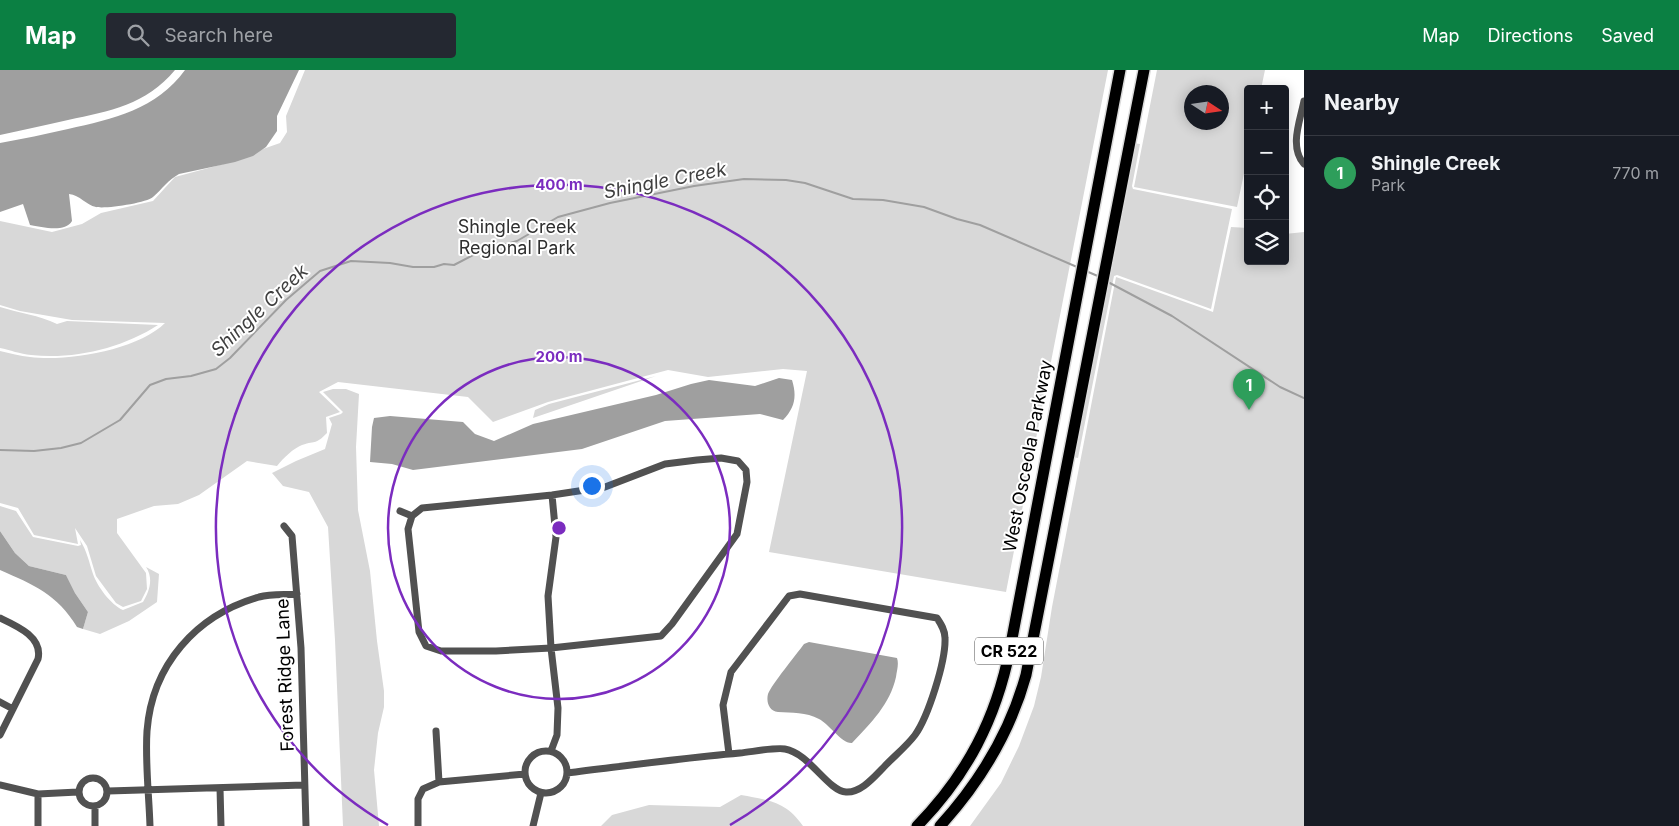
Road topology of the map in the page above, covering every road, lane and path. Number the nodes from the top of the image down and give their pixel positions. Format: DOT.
graph roads {
  1 [pos="1120,70"];
  2 [pos="1144,70"];
  3 [pos="1304,101"];
  4 [pos="1304,164"];
  5 [pos="552,495"];
  6 [pos="400,511"];
  7 [pos="412,516"];
  8 [pos="284,526"];
  9 [pos="297,594"];
  10 [pos="0,618"];
  11 [pos="551,648"];
  12 [pos="0,702"];
  13 [pos="14,708"];
  14 [pos="436,732"];
  15 [pos="0,735"];
  16 [pos="551,751"];
  17 [pos="729,754"];
  18 [pos="567,773"];
  19 [pos="525,774"];
  20 [pos="439,782"];
  21 [pos="0,784"];
  22 [pos="304,786"];
  23 [pos="220,788"];
  24 [pos="108,791"];
  25 [pos="149,791"];
  26 [pos="78,792"];
  27 [pos="540,793"];
  28 [pos="38,794"];
  29 [pos="95,806"];
  30 [pos="38,826"];
  31 [pos="95,826"];
  32 [pos="150,826"];
  33 [pos="221,826"];
  34 [pos="306,826"];
  35 [pos="418,826"];
  36 [pos="533,826"];
  37 [pos="917,826"];
  38 [pos="940,826"];
  1 -- 37 [label="main road, West Osceola Parkway / CR 522"];
  2 -- 38 [label="main road, CR 522"];
  3 -- 4 [label="street"];
  5 -- 7 [label="street"];
  5 -- 11 [label="street"];
  5 -- 11 [label="street"];
  6 -- 7 [label="street"];
  7 -- 11 [label="street"];
  8 -- 9 [label="street, Forest Ridge Lane"];
  9 -- 22 [label="street, Forest Ridge Lane"];
  9 -- 25 [label="street"];
  10 -- 13 [label="street"];
  11 -- 16 [label="street"];
  12 -- 13 [label="street"];
  13 -- 15 [label="street"];
  14 -- 20 [label="street"];
  16 -- 18 [label="street"];
  16 -- 19 [label="street"];
  17 -- 17 [label="street"];
  17 -- 18 [label="street"];
  18 -- 27 [label="street"];
  19 -- 20 [label="street"];
  19 -- 27 [label="street"];
  20 -- 35 [label="street"];
  21 -- 28 [label="street"];
  22 -- 23 [label="street"];
  22 -- 34 [label="street, Forest Ridge Lane"];
  23 -- 25 [label="street"];
  23 -- 33 [label="street"];
  24 -- 25 [label="street"];
  24 -- 26 [label="street"];
  24 -- 29 [label="street"];
  25 -- 32 [label="street"];
  26 -- 28 [label="street"];
  26 -- 29 [label="street"];
  27 -- 36 [label="street"];
  28 -- 30 [label="street"];
  29 -- 31 [label="street"];
}
